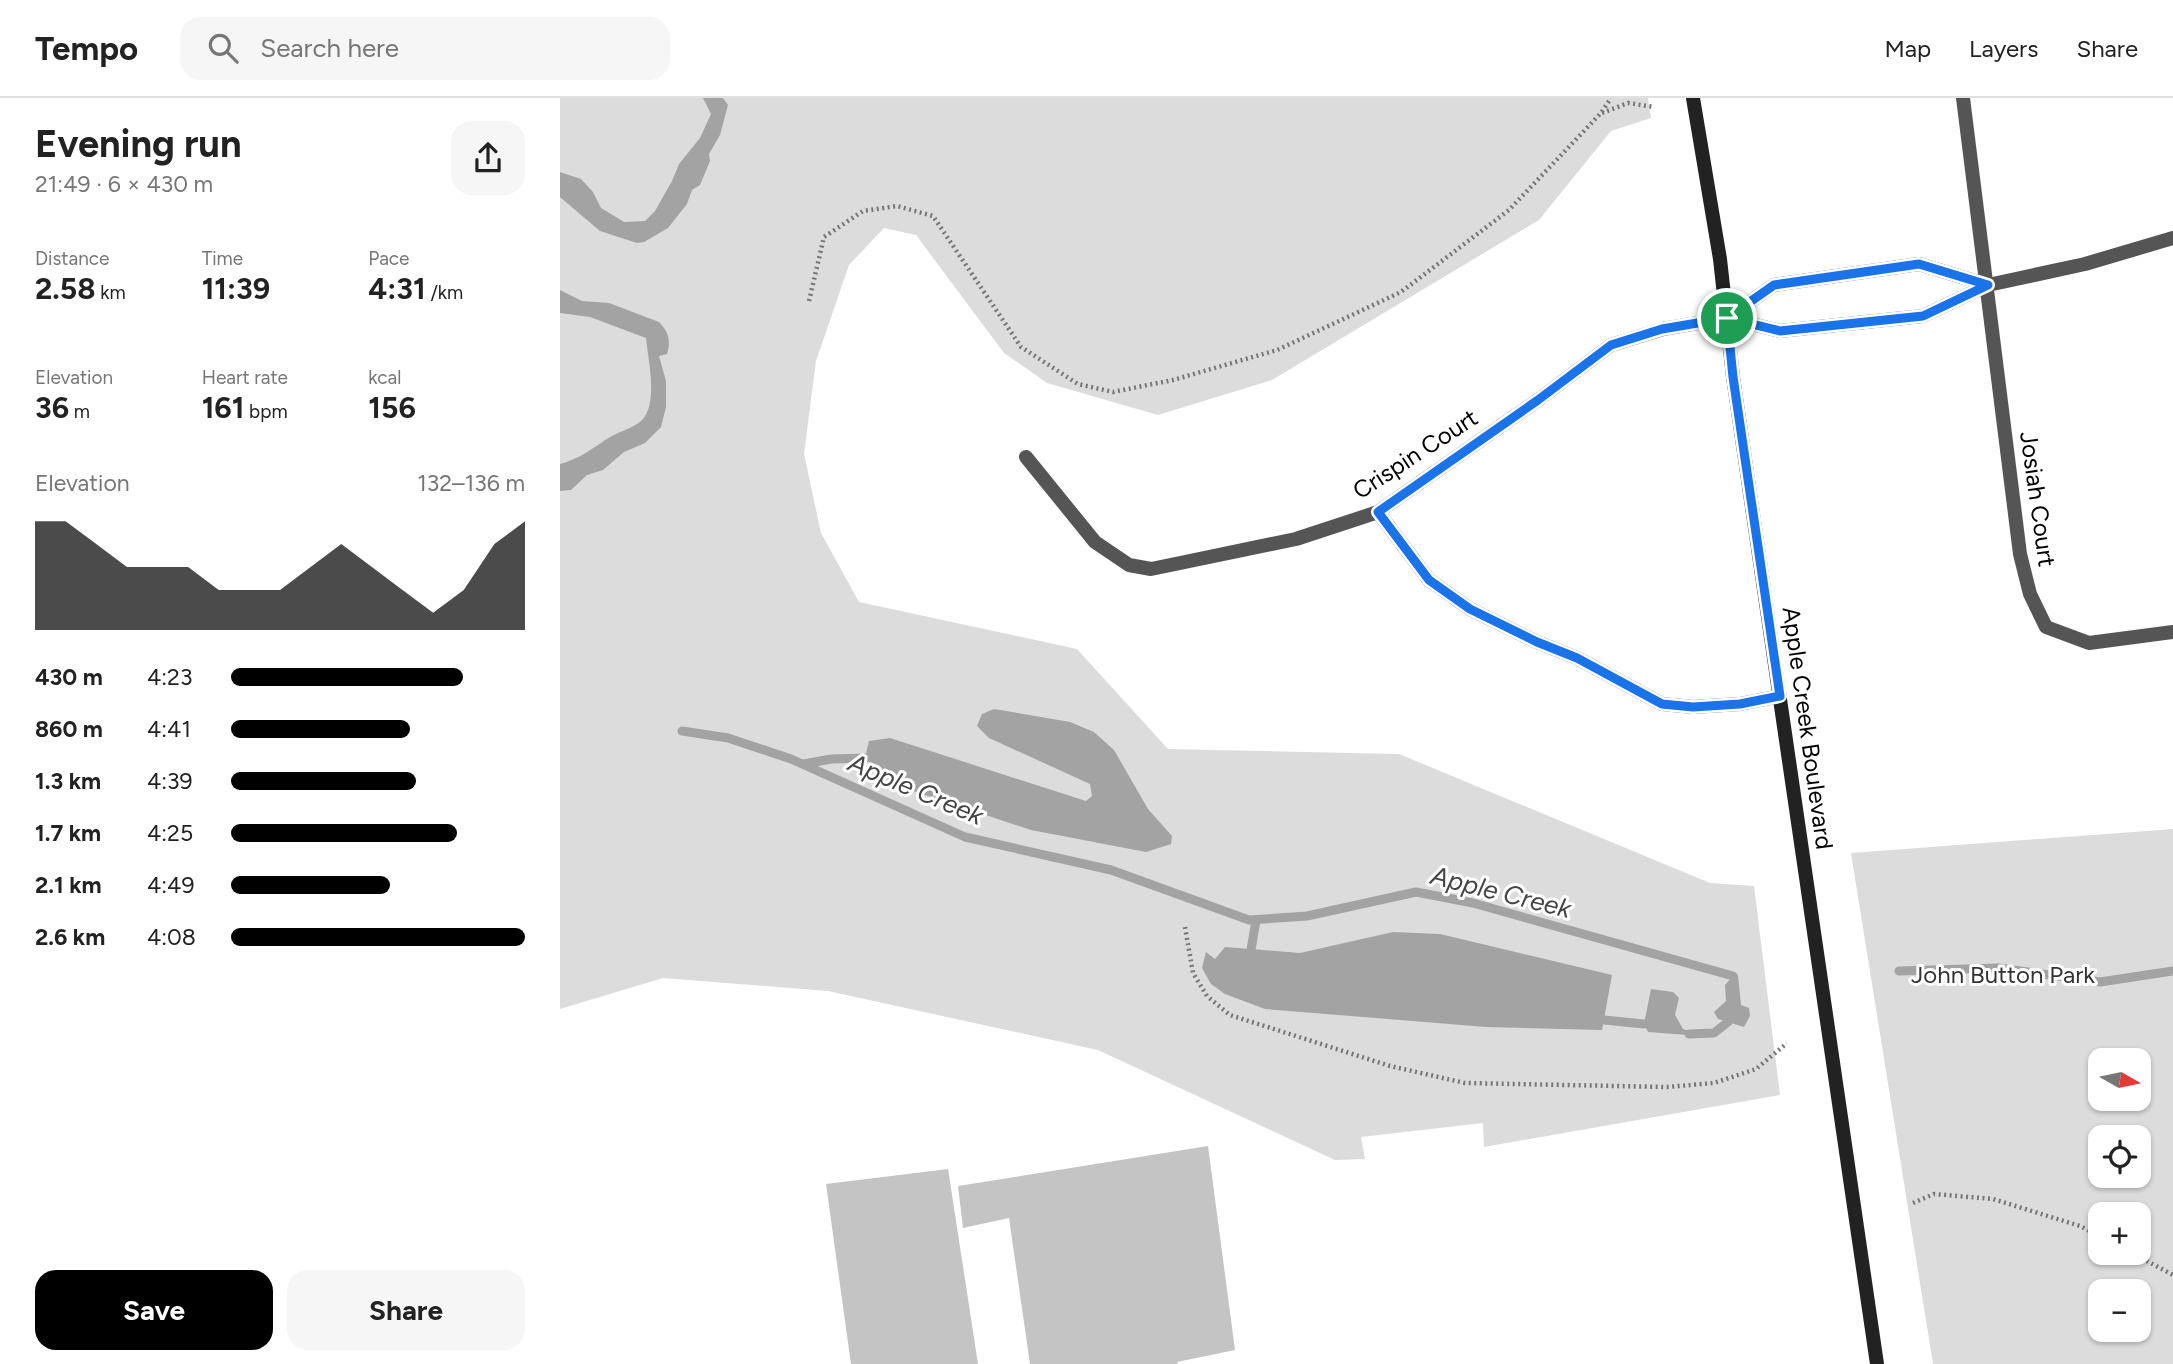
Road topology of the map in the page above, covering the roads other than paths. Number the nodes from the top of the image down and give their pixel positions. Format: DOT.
graph roads {
  1 [pos="1693,98"];
  2 [pos="1963,98"];
  3 [pos="2173,238"];
  4 [pos="1988,285"];
  5 [pos="1727,318"];
  6 [pos="1026,457"];
  7 [pos="1378,512"];
  8 [pos="2173,632"];
  9 [pos="1780,696"];
  10 [pos="1877,1364"];
  1 -- 5 [label="main road, Apple Creek Boulevard"];
  2 -- 4 [label="street, Josiah Court"];
  3 -- 4 [label="street"];
  4 -- 5 [label="street"];
  4 -- 5 [label="street"];
  4 -- 8 [label="street, Josiah Court"];
  5 -- 7 [label="street, Crispin Court"];
  5 -- 9 [label="main road, Apple Creek Boulevard"];
  6 -- 7 [label="street, Crispin Court"];
  7 -- 9 [label="street"];
  9 -- 10 [label="main road, Apple Creek Boulevard"];
}
